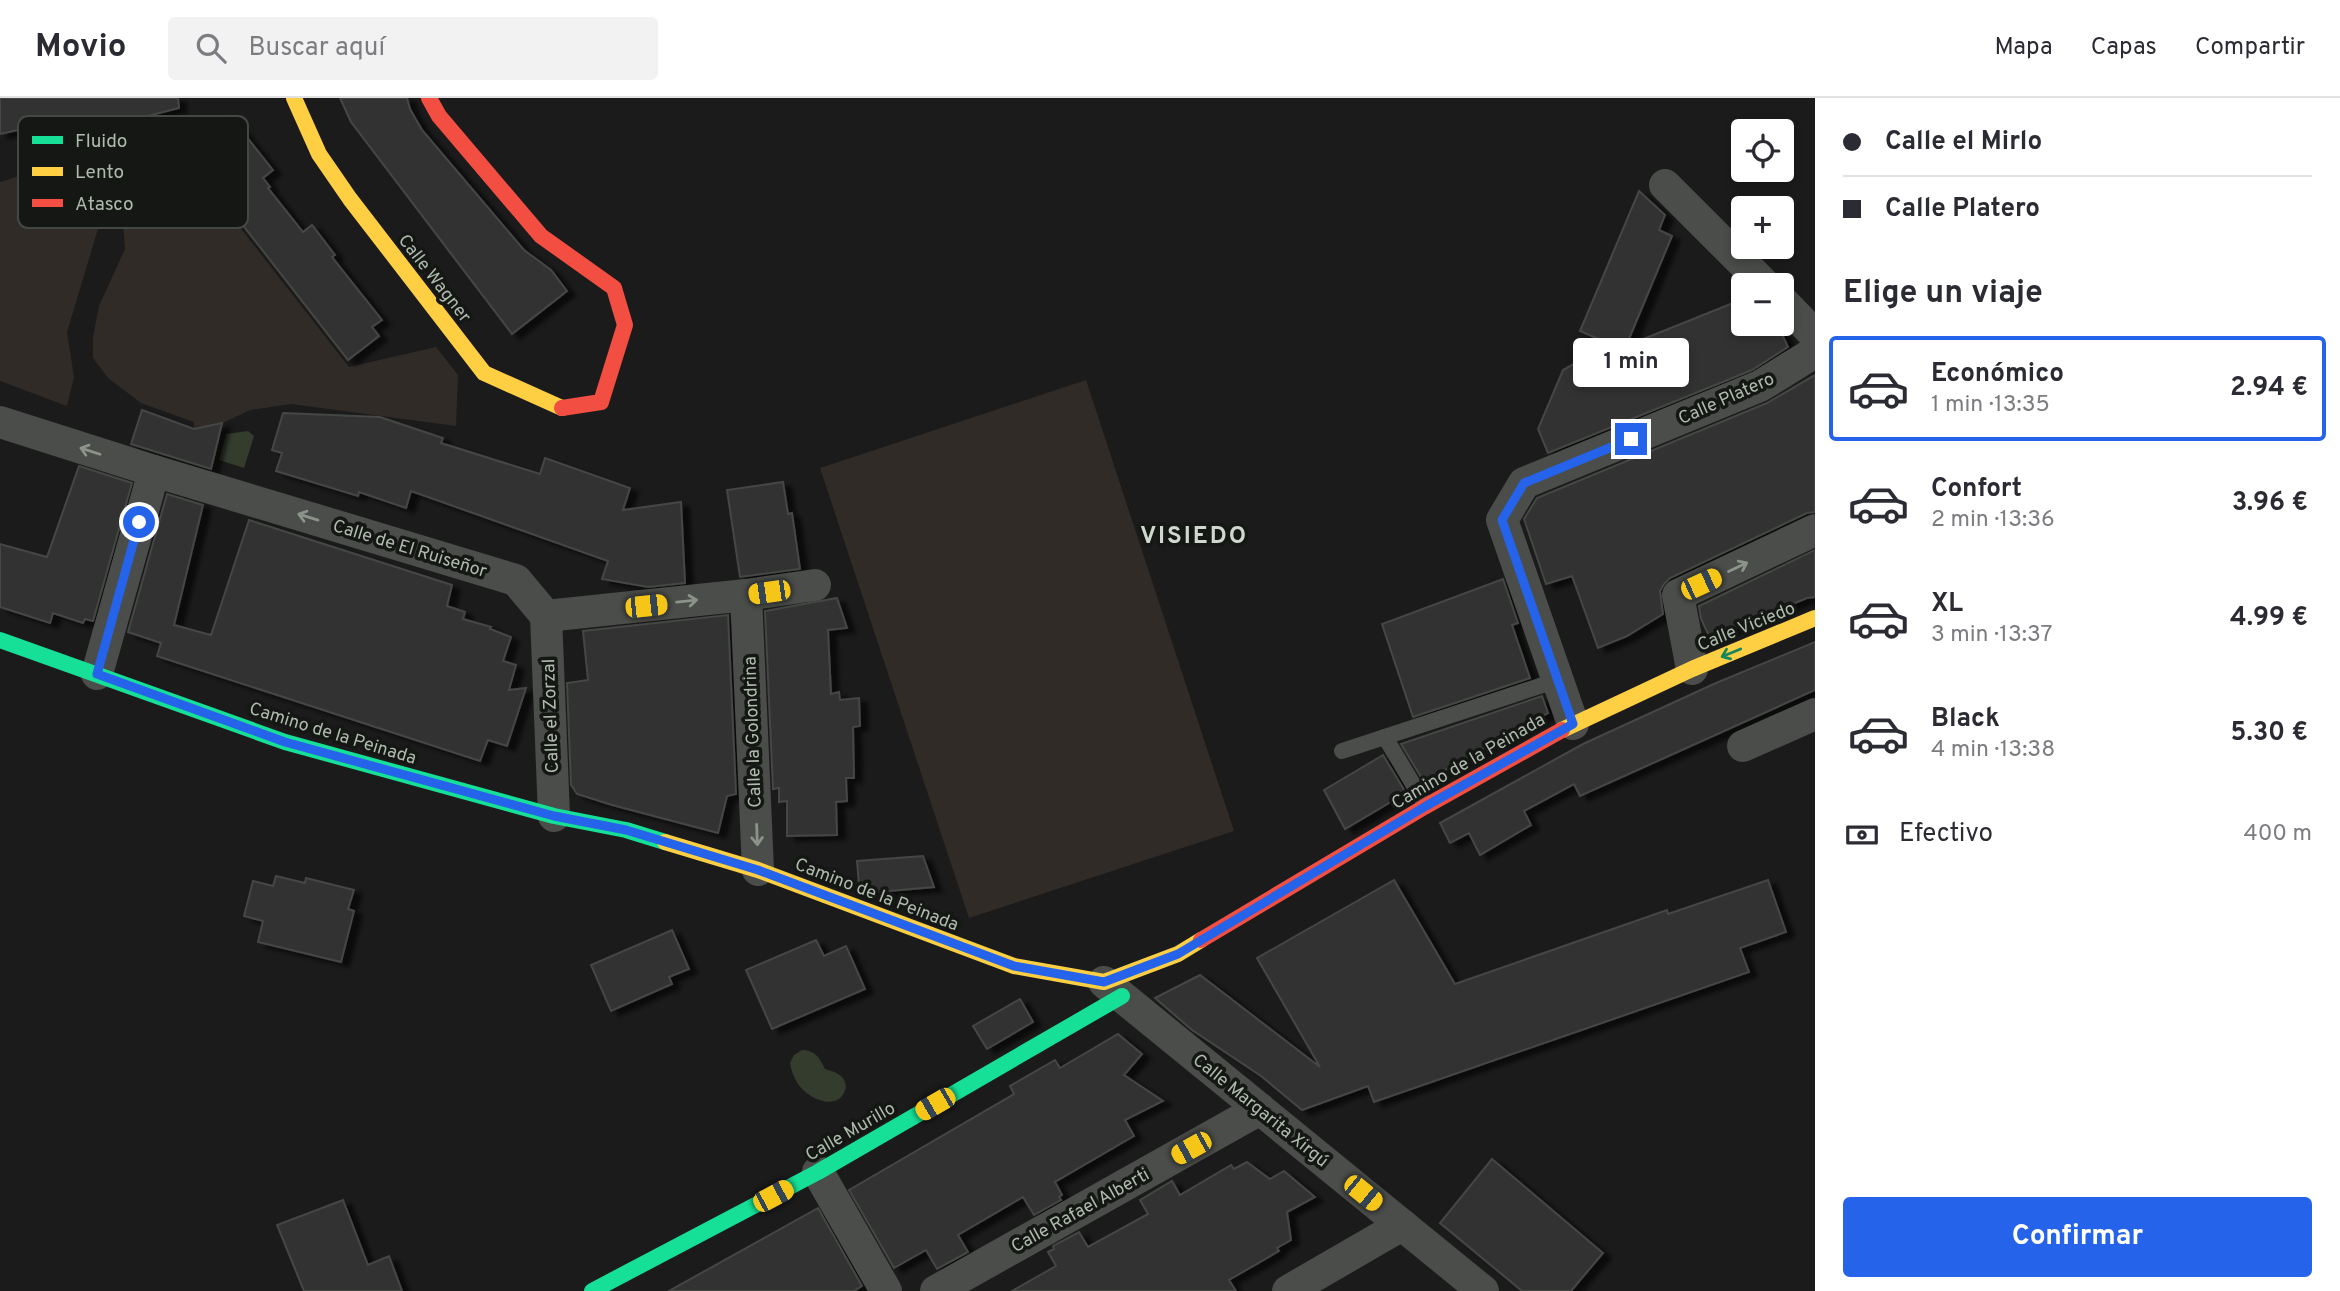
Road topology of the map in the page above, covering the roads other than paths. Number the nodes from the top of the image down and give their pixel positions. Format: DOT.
graph roads {
  1 [pos="293,98"];
  2 [pos="429,98"];
  3 [pos="1665,185"];
  4 [pos="1753,273"];
  5 [pos="1794,313"];
  6 [pos="1815,335"];
  7 [pos="1815,352"];
  8 [pos="0,422"];
  9 [pos="154,471"];
  10 [pos="1815,530"];
  11 [pos="815,585"];
  12 [pos="746,595"];
  13 [pos="546,616"];
  14 [pos="1815,618"];
  15 [pos="0,640"];
  16 [pos="1692,669"];
  17 [pos="97,674"];
  18 [pos="1558,680"];
  19 [pos="1815,714"];
  20 [pos="1573,724"];
  21 [pos="1385,737"];
  22 [pos="1743,746"];
  23 [pos="1342,751"];
  24 [pos="1426,806"];
  25 [pos="554,816"];
  26 [pos="758,870"];
  27 [pos="1113,989"];
  28 [pos="1260,1109"];
  29 [pos="818,1172"];
  30 [pos="1402,1225"];
  31 [pos="592,1291"];
  32 [pos="886,1291"];
  33 [pos="936,1291"];
  34 [pos="1288,1291"];
  35 [pos="1483,1291"];
  1 -- 2 [label="street, Calle Wagner"];
  3 -- 4 [label="street"];
  5 -- 6 [label="street"];
  7 -- 18 [label="street, Calle Platero"];
  9 -- 8 [label="street, Calle de El Ruiseñor, one-way"];
  13 -- 9 [label="street, Calle de El Ruiseñor, one-way"];
  9 -- 17 [label="street"];
  16 -- 10 [label="street, one-way"];
  11 -- 12 [label="street"];
  13 -- 12 [label="street, one-way"];
  12 -- 26 [label="street, Calle la Golondrina, one-way"];
  13 -- 25 [label="street, Calle el Zorzal"];
  14 -- 16 [label="street, Calle Viciedo, one-way"];
  15 -- 17 [label="street, Camino de la Peinada"];
  16 -- 20 [label="street, Camino de la Peinada"];
  17 -- 25 [label="street, Camino de la Peinada"];
  18 -- 20 [label="street, Calle Platero"];
  18 -- 21 [label="lane"];
  19 -- 22 [label="street"];
  20 -- 24 [label="street, Camino de la Peinada"];
  21 -- 23 [label="lane"];
  21 -- 24 [label="lane"];
  24 -- 27 [label="street, Camino de la Peinada"];
  25 -- 26 [label="street, Camino de la Peinada"];
  26 -- 27 [label="street, Camino de la Peinada"];
  27 -- 28 [label="street, Calle Margarita Xirgú"];
  27 -- 29 [label="street, Calle Murillo"];
  28 -- 30 [label="street, Calle Margarita Xirgú"];
  28 -- 33 [label="street, Calle Rafael Alberti"];
  29 -- 31 [label="street, Calle Murillo"];
  29 -- 32 [label="street"];
  30 -- 34 [label="street"];
  30 -- 35 [label="street, Calle Margarita Xirgú"];
}
